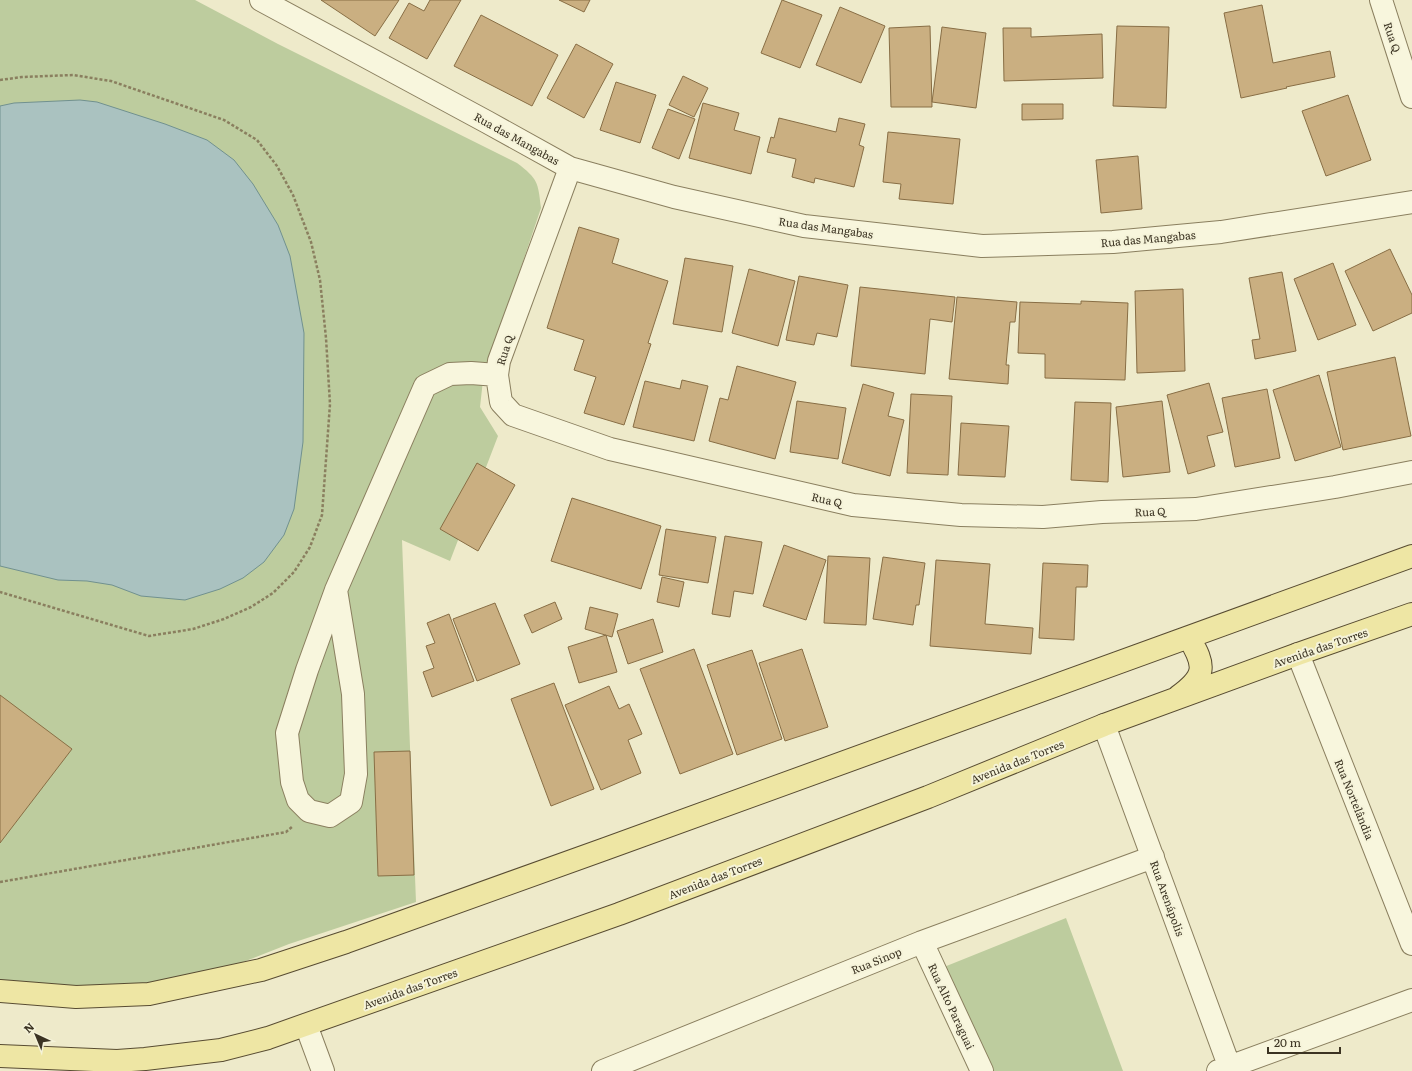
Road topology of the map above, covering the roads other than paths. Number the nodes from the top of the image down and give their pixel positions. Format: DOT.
graph roads {
  1 [pos="261,0"];
  2 [pos="1381,0"];
  3 [pos="1412,97"];
  4 [pos="570,168"];
  5 [pos="1412,202"];
  6 [pos="497,375"];
  7 [pos="1412,472"];
  8 [pos="1412,556"];
  9 [pos="336,590"];
  10 [pos="1412,614"];
  11 [pos="1189,638"];
  12 [pos="1298,654"];
  13 [pos="1175,700"];
  14 [pos="1104,725"];
  15 [pos="1153,857"];
  16 [pos="922,942"];
  17 [pos="1412,944"];
  18 [pos="0,991"];
  19 [pos="1412,1000"];
  20 [pos="306,1025"];
  21 [pos="0,1056"];
  22 [pos="1226,1070"];
  23 [pos="324,1071"];
  24 [pos="603,1071"];
  25 [pos="982,1071"];
  1 -- 4 [label="street, Rua das Mangabas"];
  2 -- 3 [label="street, Rua Q"];
  4 -- 5 [label="street, Rua das Mangabas"];
  4 -- 6 [label="street, Rua Q"];
  6 -- 7 [label="street, Rua Q"];
  6 -- 9 [label="street"];
  8 -- 11 [label="main road"];
  9 -- 9 [label="street"];
  10 -- 12 [label="main road, Avenida das Torres"];
  11 -- 13 [label="main road"];
  11 -- 18 [label="main road"];
  12 -- 13 [label="main road, Avenida das Torres"];
  12 -- 17 [label="street, Rua Nortelândia"];
  13 -- 14 [label="main road, Avenida das Torres"];
  14 -- 15 [label="street, Rua Arenápolis"];
  14 -- 20 [label="main road, Avenida das Torres"];
  15 -- 16 [label="street, Rua Sinop"];
  15 -- 22 [label="street, Rua Arenápolis"];
  16 -- 24 [label="street, Rua Sinop"];
  16 -- 25 [label="street, Rua Alto Paraguai"];
  19 -- 22 [label="street"];
  20 -- 21 [label="main road, Avenida das Torres"];
  20 -- 23 [label="street"];
}
